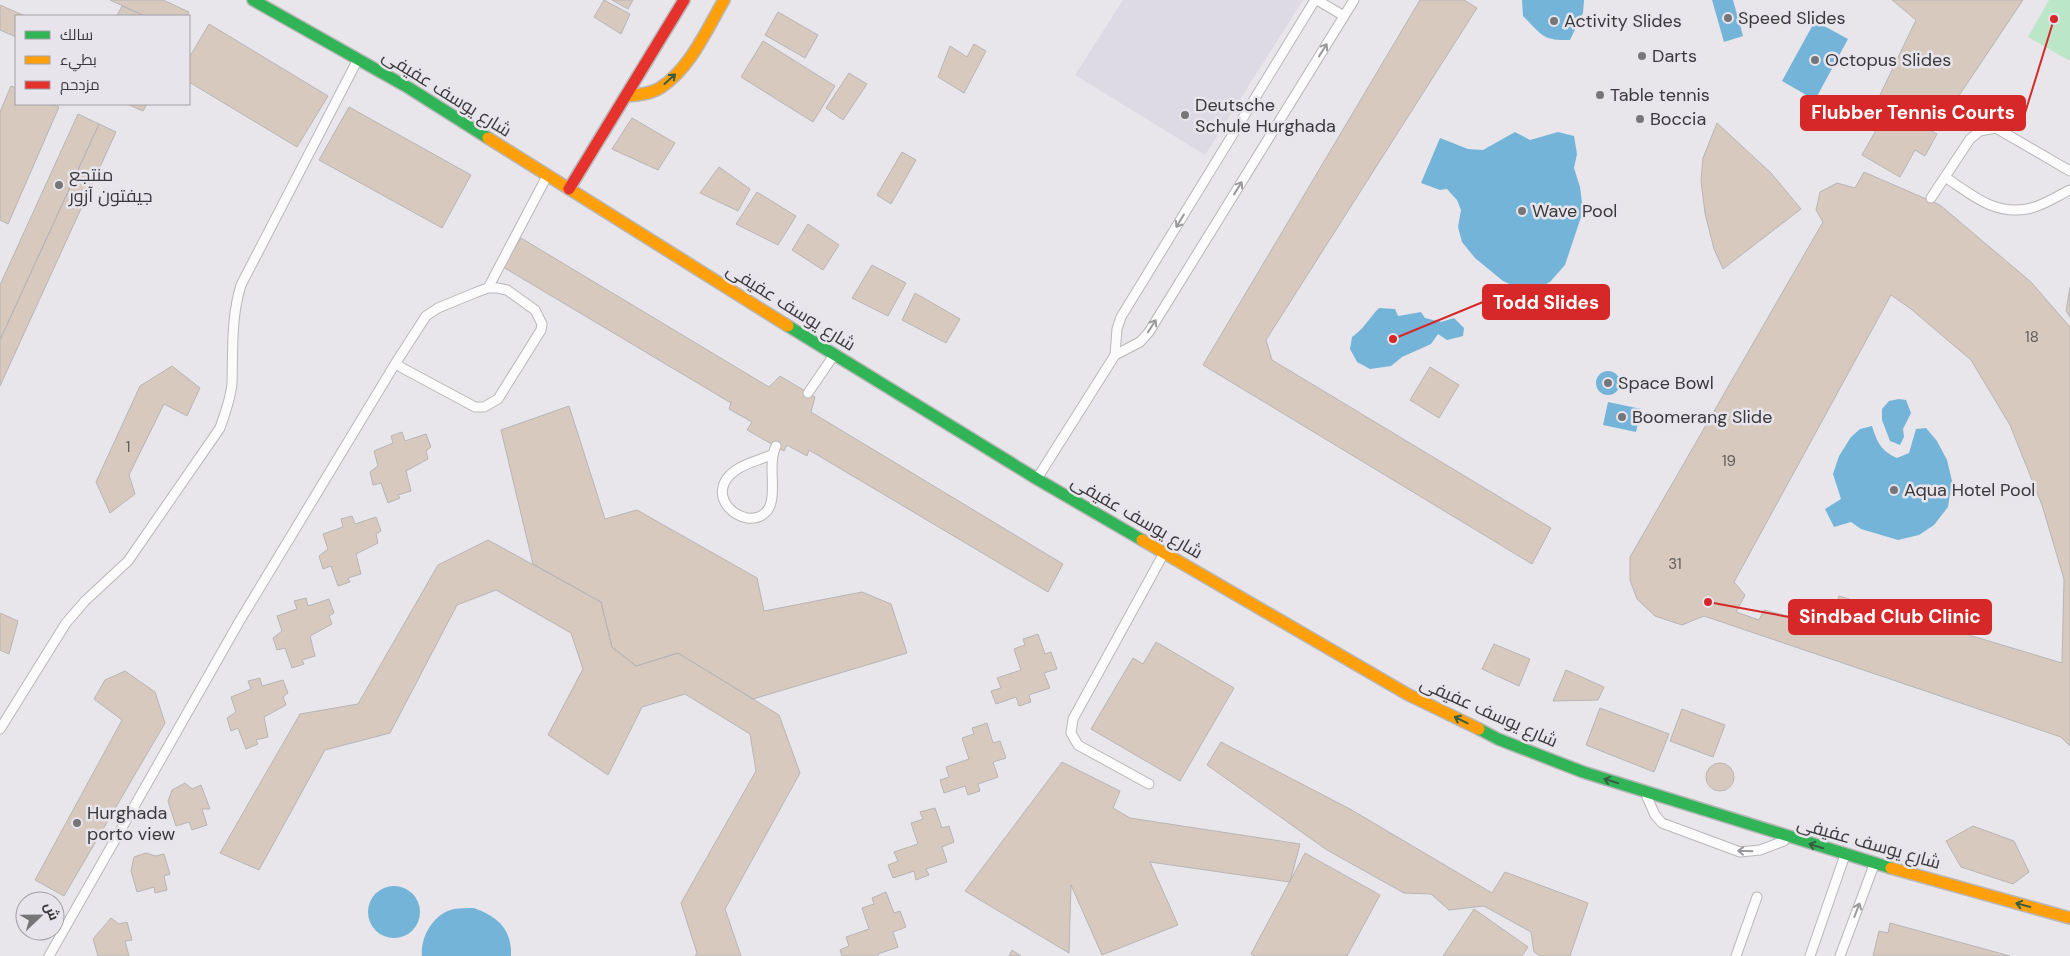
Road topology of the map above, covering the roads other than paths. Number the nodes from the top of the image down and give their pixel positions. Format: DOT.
graph roads {
  1 [pos="253,0"];
  2 [pos="684,0"];
  3 [pos="724,0"];
  4 [pos="1316,0"];
  5 [pos="1354,0"];
  6 [pos="1344,16"];
  7 [pos="358,58"];
  8 [pos="626,96"];
  9 [pos="2070,171"];
  10 [pos="548,176"];
  11 [pos="1945,177"];
  12 [pos="569,189"];
  13 [pos="2070,190"];
  14 [pos="1931,198"];
  15 [pos="488,288"];
  16 [pos="834,355"];
  17 [pos="1115,355"];
  18 [pos="395,364"];
  19 [pos="808,393"];
  20 [pos="776,446"];
  21 [pos="771,455"];
  22 [pos="1037,479"];
  23 [pos="1164,553"];
  24 [pos="0,730"];
  25 [pos="1149,784"];
  26 [pos="1644,792"];
  27 [pos="1791,838"];
  28 [pos="1845,855"];
  29 [pos="1875,864"];
  30 [pos="1757,897"];
  31 [pos="2070,918"];
  32 [pos="49,956"];
  33 [pos="1736,956"];
  34 [pos="1810,956"];
  35 [pos="1840,956"];
  1 -- 7 [label="street, شارع يوسف عفيفى"];
  2 -- 8 [label="street"];
  8 -- 3 [label="street, one-way"];
  4 -- 6 [label="lane"];
  4 -- 17 [label="lane, one-way"];
  5 -- 6 [label="lane"];
  17 -- 6 [label="lane, one-way"];
  7 -- 10 [label="street, شارع يوسف عفيفى"];
  7 -- 24 [label="lane"];
  8 -- 12 [label="street"];
  9 -- 11 [label="lane"];
  10 -- 12 [label="street, شارع يوسف عفيفى"];
  10 -- 15 [label="lane"];
  11 -- 13 [label="lane"];
  11 -- 14 [label="lane"];
  12 -- 16 [label="street, شارع يوسف عفيفى"];
  15 -- 18 [label="lane"];
  15 -- 18 [label="lane"];
  16 -- 19 [label="lane"];
  16 -- 22 [label="street, شارع يوسف عفيفى"];
  17 -- 22 [label="lane"];
  18 -- 32 [label="lane"];
  20 -- 21 [label="lane"];
  21 -- 21 [label="lane"];
  22 -- 23 [label="street, شارع يوسف عفيفى"];
  23 -- 25 [label="lane"];
  26 -- 23 [label="street, شارع يوسف عفيفى, one-way"];
  26 -- 27 [label="street, شارع يوسف عفيفى"];
  27 -- 26 [label="lane, one-way"];
  28 -- 27 [label="street, شارع يوسف عفيفى, one-way"];
  28 -- 29 [label="street, شارع يوسف عفيفى"];
  28 -- 34 [label="lane"];
  31 -- 29 [label="street, شارع يوسف عفيفى, one-way"];
  35 -- 29 [label="lane, one-way"];
  30 -- 33 [label="lane"];
}
